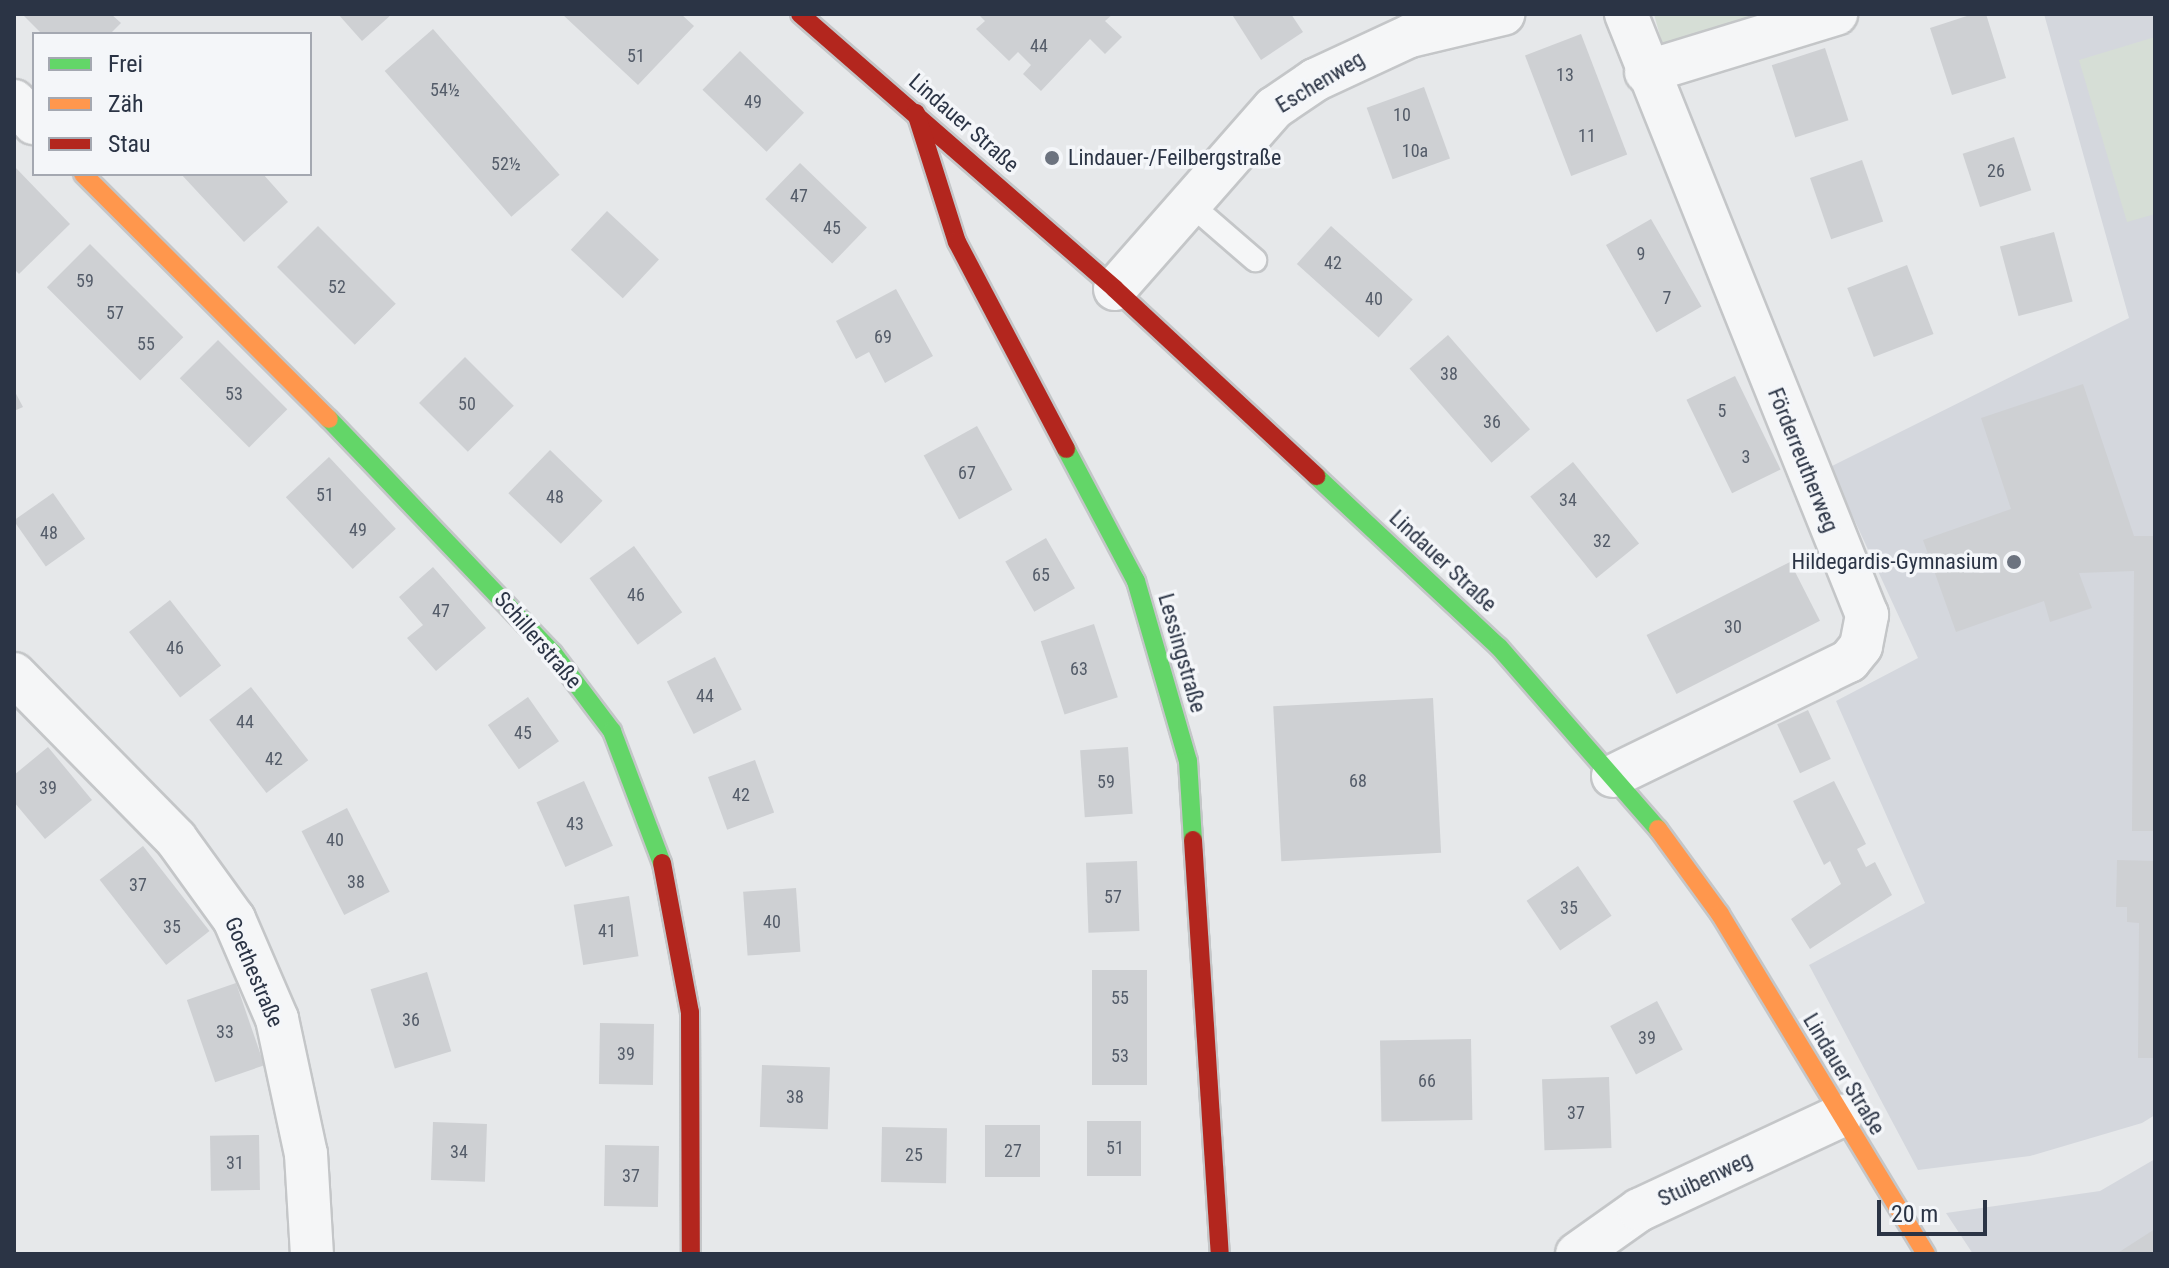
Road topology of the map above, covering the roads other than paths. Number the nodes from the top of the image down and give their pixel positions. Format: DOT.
graph roads {
  1 [pos="800,14"];
  2 [pos="1503,14"];
  3 [pos="1626,14"];
  4 [pos="1836,14"];
  5 [pos="1646,72"];
  6 [pos="14,101"];
  7 [pos="916,113"];
  8 [pos="32,121"];
  9 [pos="85,176"];
  10 [pos="1188,202"];
  11 [pos="1255,260"];
  12 [pos="1115,289"];
  13 [pos="14,674"];
  14 [pos="1613,776"];
  15 [pos="1841,1116"];
  16 [pos="312,1254"];
  17 [pos="691,1254"];
  18 [pos="1220,1254"];
  19 [pos="1577,1254"];
  20 [pos="1926,1254"];
  1 -- 7 [label="street, Lindauer Straße"];
  2 -- 10 [label="street, Eschenweg"];
  3 -- 5 [label="street, Förderreutherweg"];
  4 -- 5 [label="street"];
  5 -- 14 [label="street, Förderreutherweg"];
  6 -- 8 [label="street"];
  7 -- 12 [label="street, Lindauer Straße"];
  7 -- 18 [label="street, Lessingstraße"];
  9 -- 17 [label="street, Schillerstraße"];
  10 -- 11 [label="lane"];
  10 -- 12 [label="street, Eschenweg"];
  12 -- 14 [label="street, Lindauer Straße"];
  13 -- 16 [label="street, Goethestraße"];
  14 -- 15 [label="street, Lindauer Straße"];
  15 -- 19 [label="street, Stuibenweg"];
  15 -- 20 [label="street, Lindauer Straße"];
}
